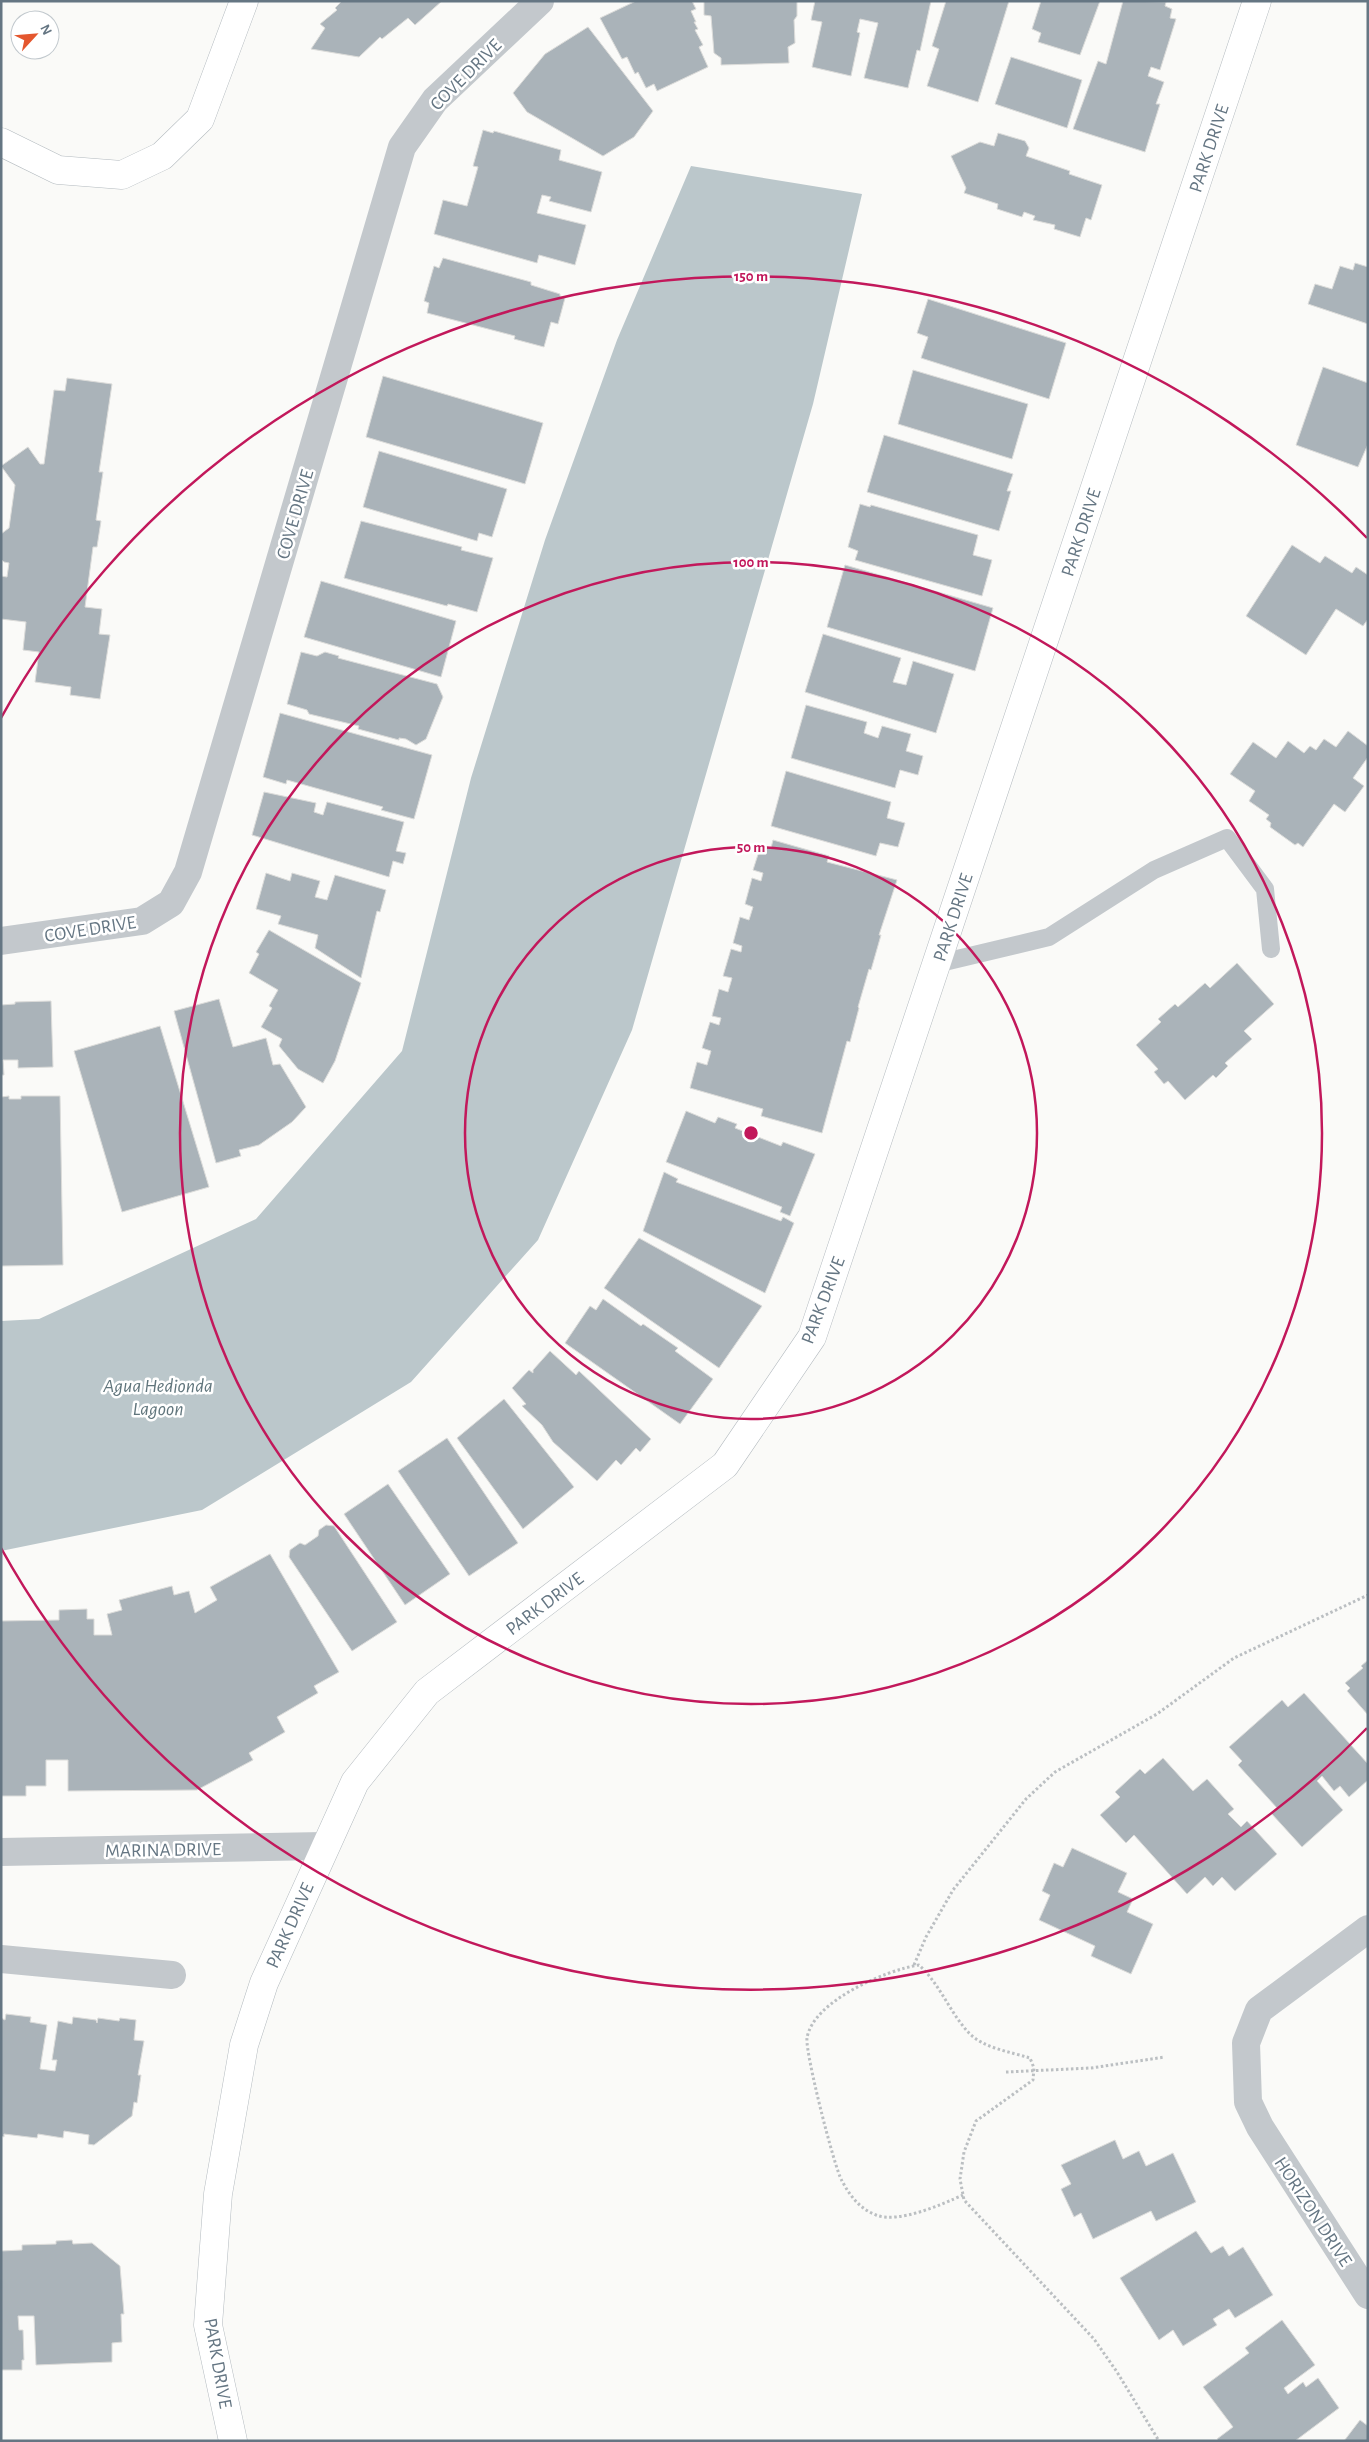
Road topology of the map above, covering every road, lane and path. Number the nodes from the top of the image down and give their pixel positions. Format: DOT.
graph roads {
  1 [pos="244,1"];
  2 [pos="540,1"];
  3 [pos="1257,1"];
  4 [pos="1,142"];
  5 [pos="1,941"];
  6 [pos="1271,949"];
  7 [pos="936,964"];
  8 [pos="1368,1595"];
  9 [pos="324,1846"];
  10 [pos="1,1852"];
  11 [pos="1368,1929"];
  12 [pos="1,1959"];
  13 [pos="914,1966"];
  14 [pos="172,1975"];
  15 [pos="1165,2057"];
  16 [pos="1034,2071"];
  17 [pos="1006,2072"];
  18 [pos="963,2195"];
  19 [pos="1368,2295"];
  20 [pos="233,2441"];
  21 [pos="1159,2441"];
  1 -- 4 [label="street"];
  2 -- 5 [label="street, COVE DRIVE"];
  3 -- 7 [label="street, PARK DRIVE"];
  6 -- 7 [label="lane"];
  7 -- 9 [label="street, PARK DRIVE"];
  8 -- 13 [label="path"];
  9 -- 10 [label="street, MARINA DRIVE"];
  9 -- 20 [label="street, PARK DRIVE"];
  11 -- 19 [label="street, HORIZON DRIVE"];
  12 -- 14 [label="street"];
  13 -- 16 [label="path"];
  13 -- 18 [label="path"];
  15 -- 16 [label="path"];
  16 -- 17 [label="path"];
  16 -- 18 [label="path"];
  18 -- 21 [label="path"];
}
